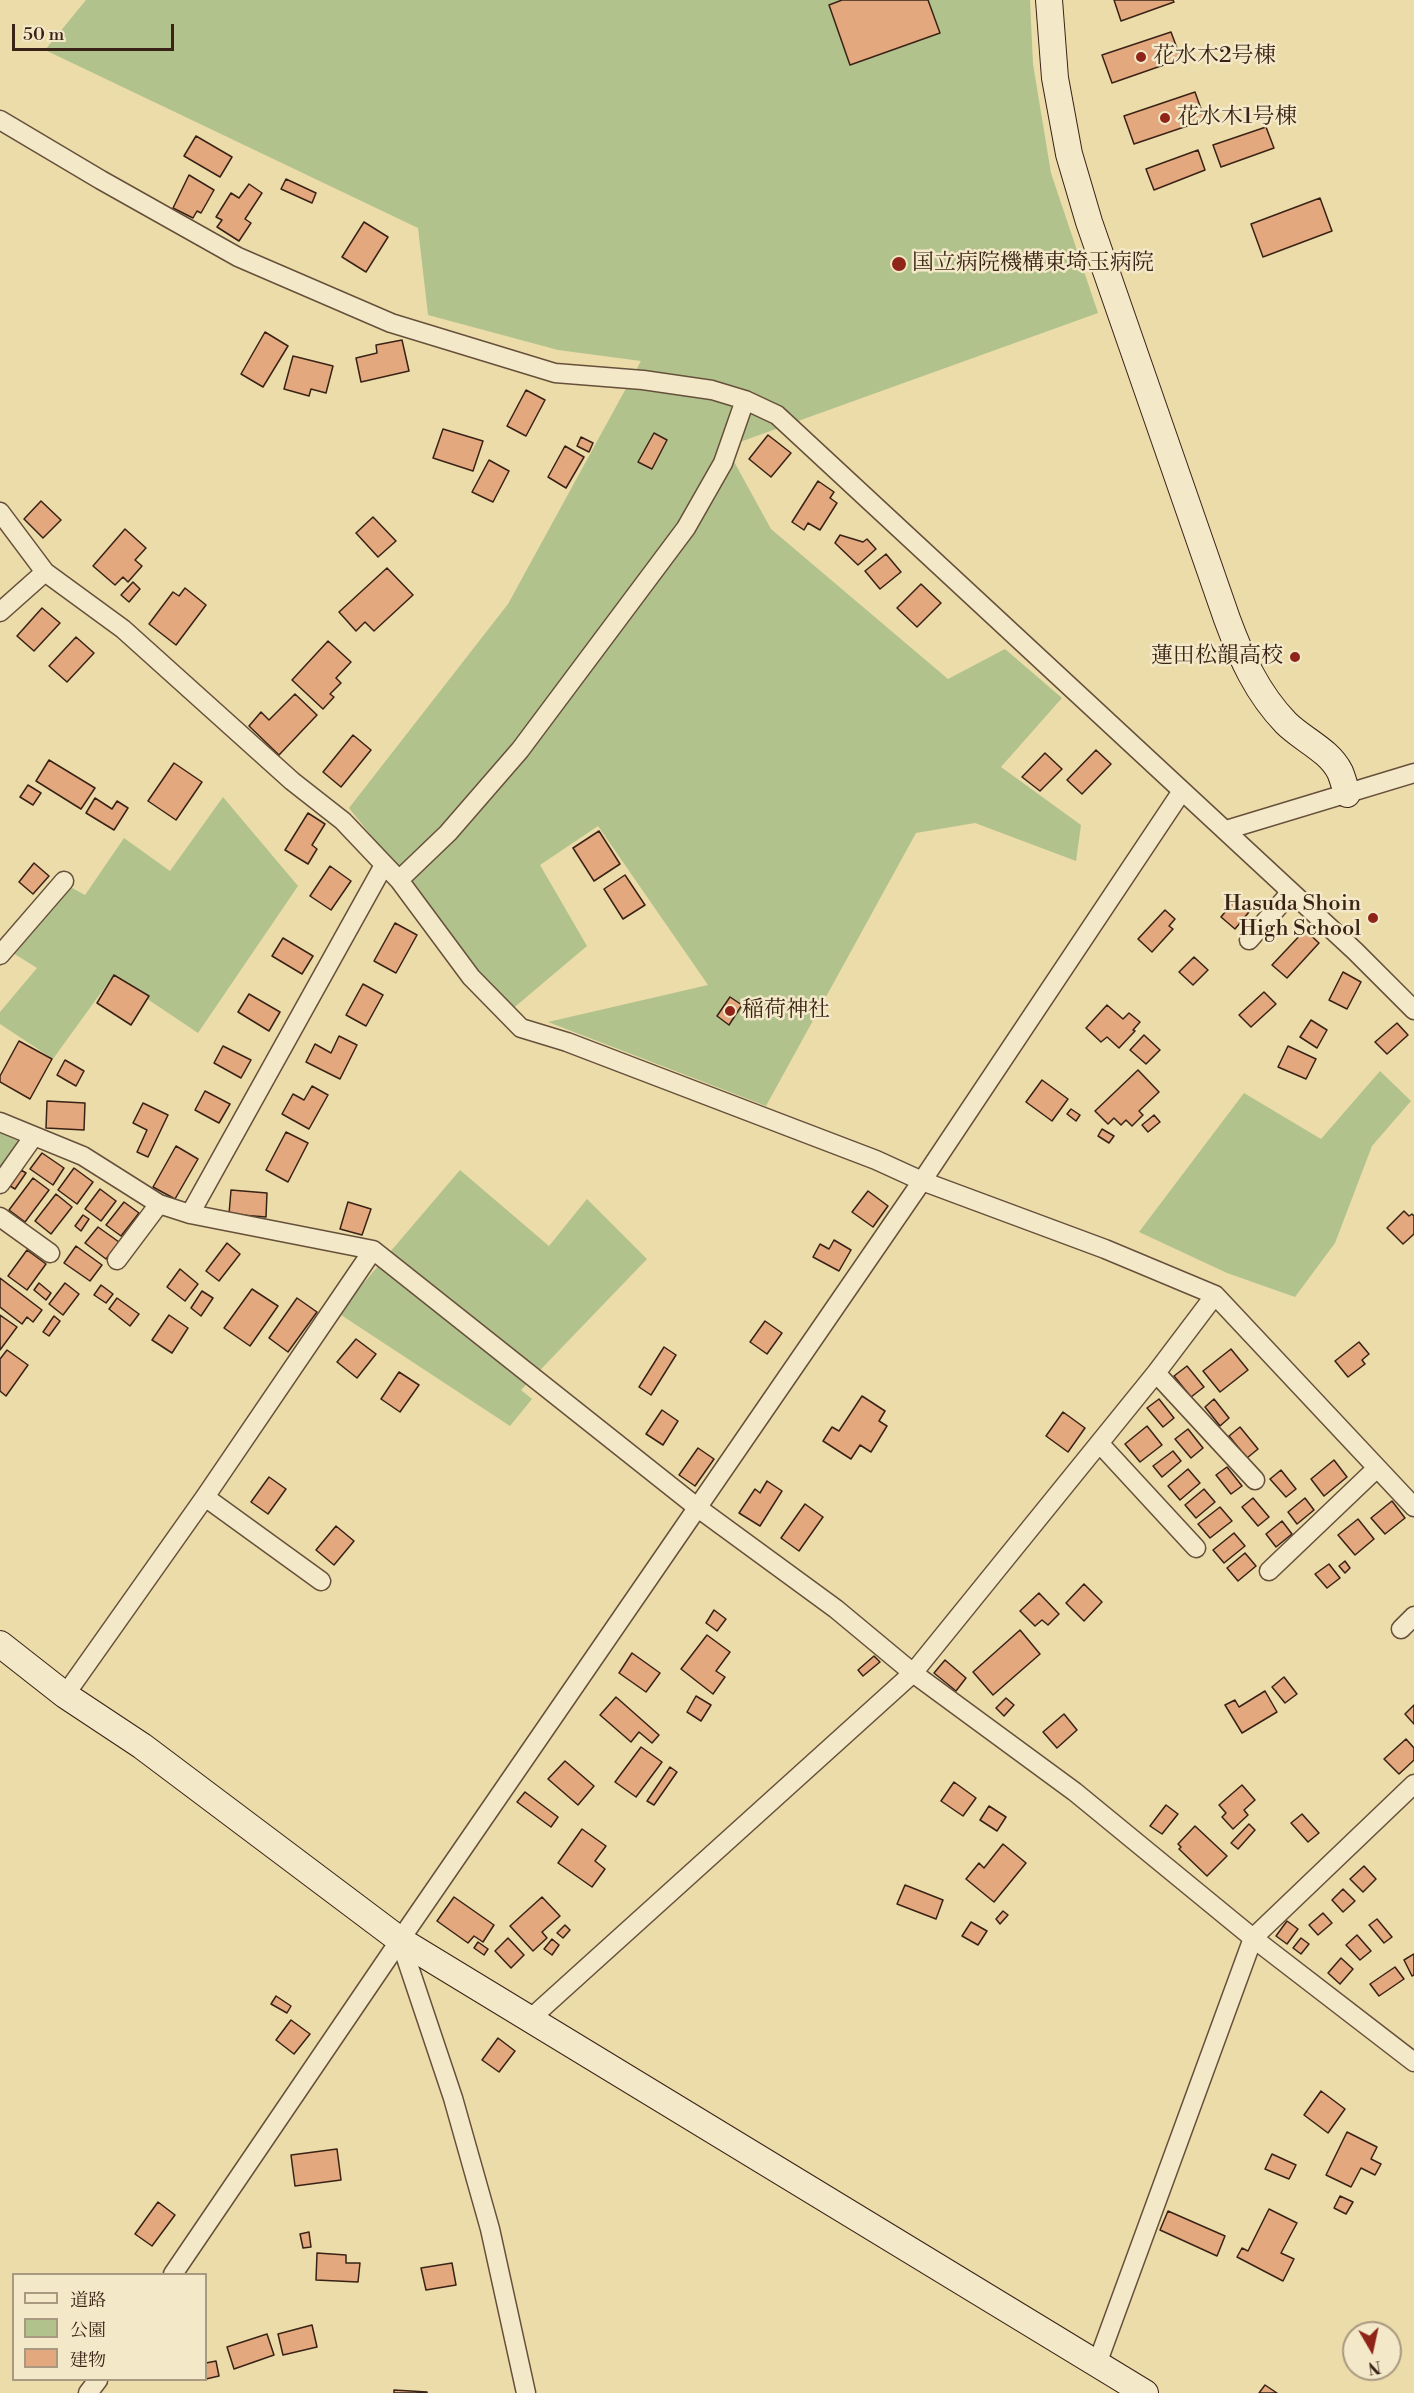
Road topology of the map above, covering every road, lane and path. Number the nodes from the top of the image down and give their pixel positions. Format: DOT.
graph roads {
  1 [pos="1049,0"];
  2 [pos="0,120"];
  3 [pos="745,400"];
  4 [pos="0,512"];
  5 [pos="45,572"];
  6 [pos="0,612"];
  7 [pos="1414,773"];
  8 [pos="1182,791"];
  9 [pos="1347,794"];
  10 [pos="1226,830"];
  11 [pos="384,865"];
  12 [pos="399,880"];
  13 [pos="64,881"];
  14 [pos="1291,892"];
  15 [pos="1249,940"];
  16 [pos="0,955"];
  17 [pos="1414,1010"];
  18 [pos="0,1122"];
  19 [pos="34,1136"];
  20 [pos="922,1181"];
  21 [pos="0,1184"];
  22 [pos="159,1204"];
  23 [pos="190,1214"];
  24 [pos="0,1217"];
  25 [pos="373,1250"];
  26 [pos="50,1253"];
  27 [pos="117,1260"];
  28 [pos="1215,1295"];
  29 [pos="1156,1373"];
  30 [pos="1100,1444"];
  31 [pos="1377,1468"];
  32 [pos="1255,1480"];
  33 [pos="205,1497"];
  34 [pos="1414,1507"];
  35 [pos="698,1508"];
  36 [pos="1196,1548"];
  37 [pos="1269,1571"];
  38 [pos="321,1581"];
  39 [pos="1414,1616"];
  40 [pos="1401,1629"];
  41 [pos="0,1644"];
  42 [pos="913,1673"];
  43 [pos="65,1695"];
  44 [pos="1414,1784"];
  45 [pos="1253,1938"];
  46 [pos="400,1940"];
  47 [pos="530,2019"];
  48 [pos="1414,2062"];
  49 [pos="174,2273"];
  50 [pos="1097,2364"];
  51 [pos="526,2393"];
  52 [pos="1145,2393"];
  1 -- 9 [label="street"];
  2 -- 3 [label="street"];
  3 -- 8 [label="street"];
  3 -- 12 [label="street"];
  4 -- 5 [label="street"];
  5 -- 6 [label="street"];
  5 -- 11 [label="street"];
  7 -- 9 [label="street"];
  8 -- 10 [label="street"];
  8 -- 20 [label="street"];
  9 -- 10 [label="street"];
  10 -- 14 [label="street"];
  11 -- 12 [label="street"];
  11 -- 23 [label="street"];
  12 -- 20 [label="street"];
  13 -- 16 [label="street"];
  14 -- 15 [label="street"];
  14 -- 17 [label="street"];
  18 -- 19 [label="street"];
  19 -- 21 [label="street"];
  19 -- 22 [label="street"];
  20 -- 28 [label="street"];
  20 -- 35 [label="street"];
  22 -- 23 [label="street"];
  22 -- 27 [label="street"];
  23 -- 25 [label="street"];
  24 -- 26 [label="street"];
  25 -- 33 [label="street"];
  25 -- 35 [label="street"];
  28 -- 29 [label="street"];
  28 -- 31 [label="street"];
  29 -- 30 [label="street"];
  29 -- 32 [label="street"];
  30 -- 36 [label="street"];
  30 -- 42 [label="street"];
  31 -- 34 [label="street"];
  31 -- 37 [label="street"];
  33 -- 38 [label="street"];
  33 -- 43 [label="street"];
  35 -- 42 [label="street"];
  35 -- 46 [label="street"];
  39 -- 40 [label="street"];
  41 -- 43 [label="street"];
  42 -- 45 [label="street"];
  42 -- 47 [label="street"];
  43 -- 46 [label="street"];
  44 -- 45 [label="street"];
  45 -- 48 [label="street"];
  45 -- 50 [label="street"];
  46 -- 47 [label="street"];
  46 -- 49 [label="street"];
  46 -- 51 [label="street"];
  47 -- 50 [label="street"];
  50 -- 52 [label="street"];
}
